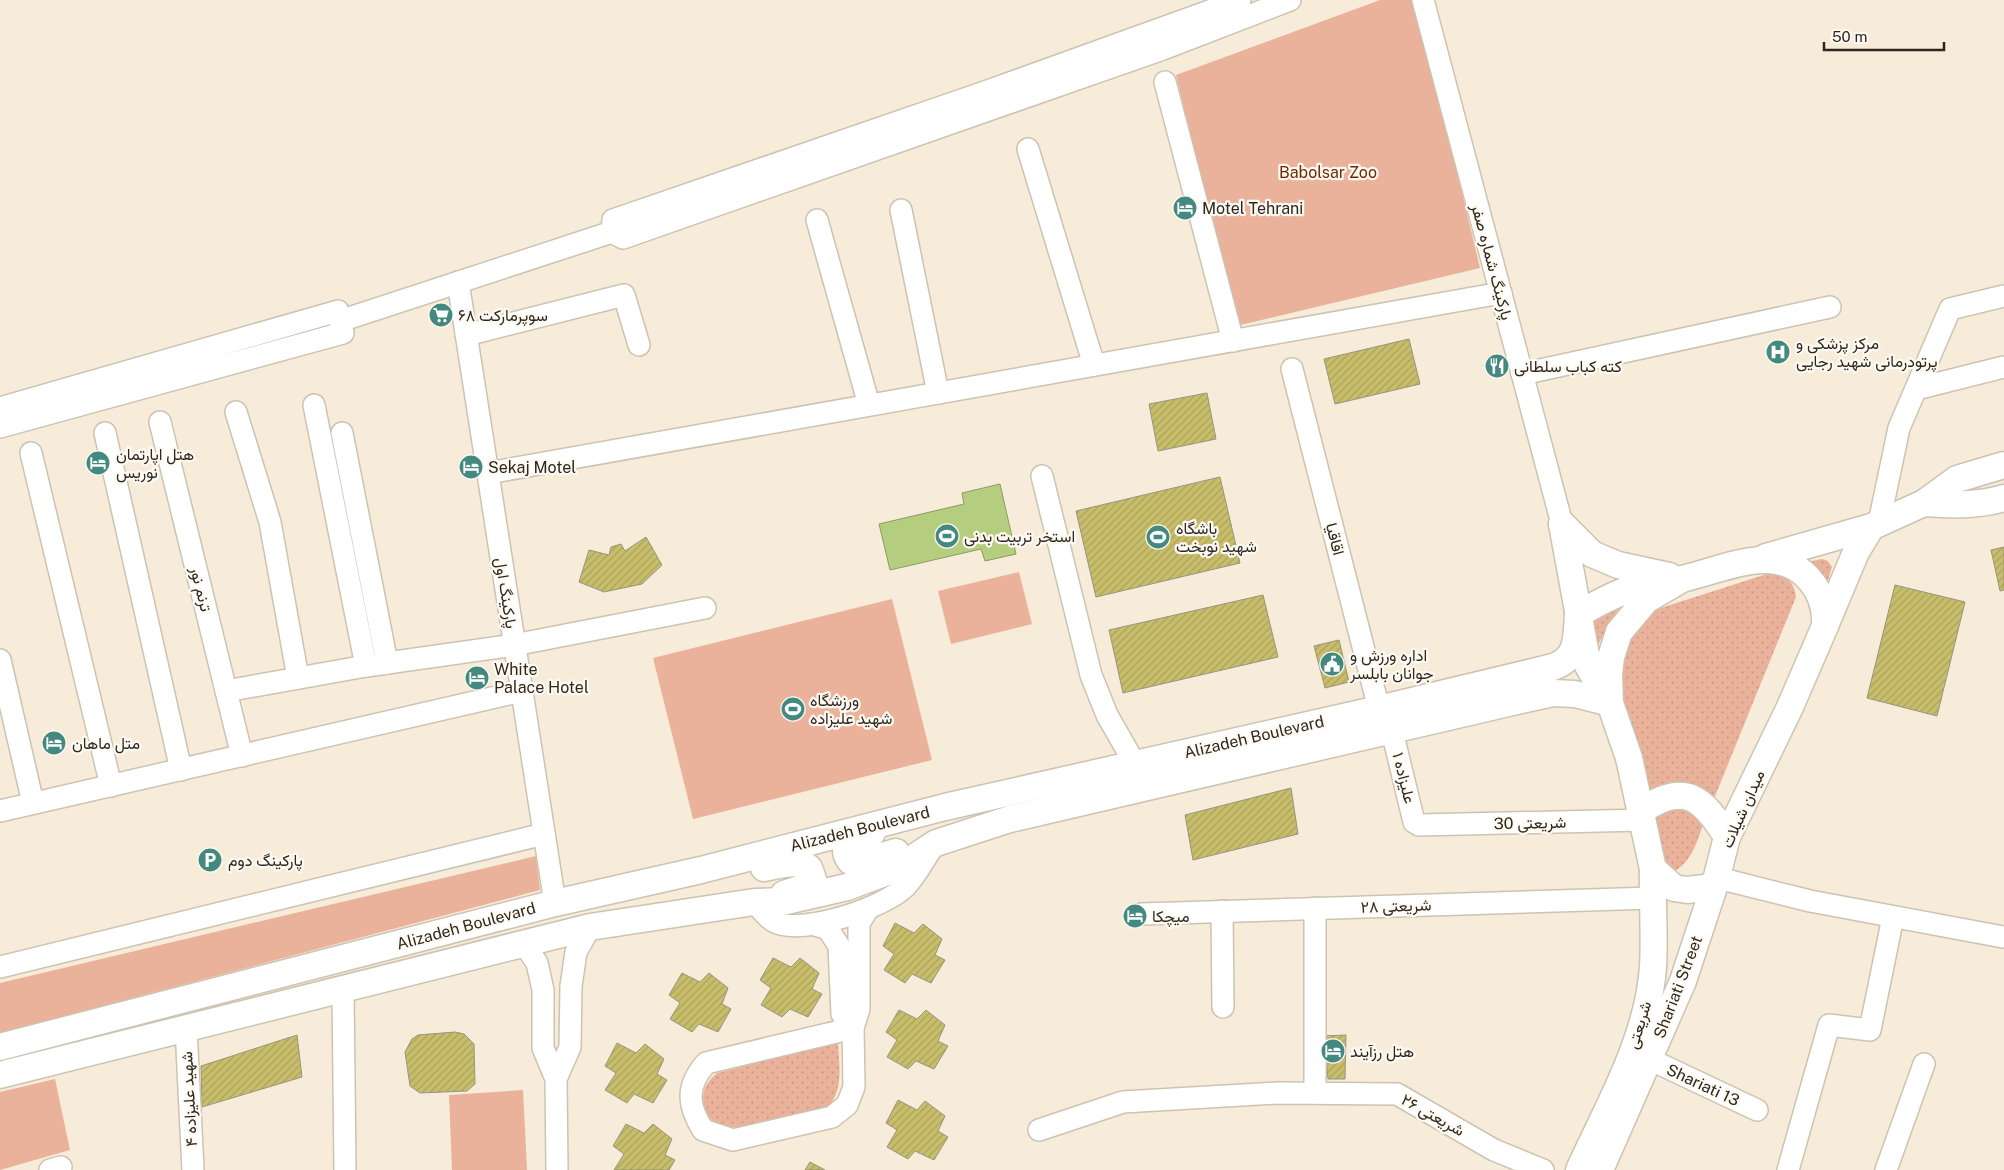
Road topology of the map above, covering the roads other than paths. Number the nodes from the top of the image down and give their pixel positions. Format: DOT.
graph roads {
  1 [pos="1240,0"];
  2 [pos="1290,0"];
  3 [pos="1423,0"];
  4 [pos="1067,72"];
  5 [pos="1165,82"];
  6 [pos="1028,149"];
  7 [pos="901,210"];
  8 [pos="817,220"];
  9 [pos="458,282"];
  10 [pos="1501,293"];
  11 [pos="2004,296"];
  12 [pos="1830,307"];
  13 [pos="466,335"];
  14 [pos="1234,341"];
  15 [pos="639,345"];
  16 [pos="1094,365"];
  17 [pos="2004,367"];
  18 [pos="1292,369"];
  19 [pos="1522,374"];
  20 [pos="103,388"];
  21 [pos="1916,389"];
  22 [pos="938,393"];
  23 [pos="314,405"];
  24 [pos="869,405"];
  25 [pos="0,408"];
  26 [pos="236,412"];
  27 [pos="160,422"];
  28 [pos="0,427"];
  29 [pos="105,433"];
  30 [pos="342,433"];
  31 [pos="31,453"];
  32 [pos="2004,456"];
  33 [pos="1992,467"];
  34 [pos="488,473"];
  35 [pos="1042,476"];
  36 [pos="1924,503"];
  37 [pos="1998,503"];
  38 [pos="1562,524"];
  39 [pos="1875,525"];
  40 [pos="1761,558"];
  41 [pos="1682,579"];
  42 [pos="705,608"];
  43 [pos="1578,614"];
  44 [pos="1825,626"];
  45 [pos="514,645"];
  46 [pos="0,660"];
  47 [pos="387,663"];
  48 [pos="366,666"];
  49 [pos="298,678"];
  50 [pos="226,691"];
  51 [pos="522,691"];
  52 [pos="1610,703"];
  53 [pos="1379,709"];
  54 [pos="1392,731"];
  55 [pos="242,756"];
  56 [pos="1135,764"];
  57 [pos="181,770"];
  58 [pos="111,786"];
  59 [pos="33,803"];
  60 [pos="946,807"];
  61 [pos="0,811"];
  62 [pos="1642,816"];
  63 [pos="1416,824"];
  64 [pos="544,834"];
  65 [pos="1727,837"];
  66 [pos="936,843"];
  67 [pos="1653,869"];
  68 [pos="700,870"];
  69 [pos="1716,881"];
  70 [pos="1652,898"];
  71 [pos="754,902"];
  72 [pos="555,903"];
  73 [pos="1315,908"];
  74 [pos="868,909"];
  75 [pos="1222,911"];
  76 [pos="1140,914"];
  77 [pos="1893,917"];
  78 [pos="812,924"];
  79 [pos="590,927"];
  80 [pos="2004,937"];
  81 [pos="524,944"];
  82 [pos="0,967"];
  83 [pos="343,989"];
  84 [pos="1223,1007"];
  85 [pos="186,1028"];
  86 [pos="853,1028"];
  87 [pos="0,1047"];
  88 [pos="1649,1060"];
  89 [pos="1924,1064"];
  90 [pos="0,1074"];
  91 [pos="556,1079"];
  92 [pos="1315,1093"];
  93 [pos="1757,1110"];
  94 [pos="1039,1130"];
  95 [pos="193,1170"];
  96 [pos="345,1170"];
  97 [pos="557,1170"];
  98 [pos="1543,1170"];
  99 [pos="1579,1170"];
  100 [pos="1600,1170"];
  101 [pos="1788,1170"];
  102 [pos="1886,1170"];
  1 -- 4 [label="street"];
  2 -- 4 [label="street"];
  3 -- 10 [label="street, پارکینگ شماره صفر"];
  4 -- 9 [label="street"];
  5 -- 14 [label="street"];
  6 -- 16 [label="street"];
  7 -- 22 [label="street"];
  8 -- 24 [label="street"];
  9 -- 13 [label="street, پارکینگ اول"];
  9 -- 20 [label="street"];
  10 -- 14 [label="street"];
  10 -- 19 [label="street, پارکینگ شماره صفر"];
  11 -- 21 [label="street"];
  12 -- 19 [label="street"];
  13 -- 15 [label="street"];
  13 -- 34 [label="street, پارکینگ اول"];
  14 -- 16 [label="street"];
  16 -- 22 [label="street"];
  17 -- 21 [label="street"];
  18 -- 53 [label="street, اقاقیا"];
  19 -- 38 [label="street, پارکینگ شماره صفر"];
  20 -- 25 [label="street"];
  20 -- 28 [label="street"];
  21 -- 39 [label="street"];
  22 -- 24 [label="street"];
  23 -- 48 [label="street"];
  24 -- 34 [label="street"];
  26 -- 49 [label="street"];
  27 -- 50 [label="street, ترنم نور"];
  29 -- 57 [label="street"];
  30 -- 47 [label="street"];
  31 -- 58 [label="street"];
  32 -- 33 [label="main road"];
  33 -- 36 [label="main road"];
  34 -- 45 [label="street, پارکینگ اول"];
  35 -- 56 [label="street"];
  36 -- 37 [label="main road"];
  36 -- 39 [label="main road"];
  38 -- 41 [label="main road"];
  38 -- 43 [label="main road"];
  39 -- 40 [label="main road"];
  39 -- 44 [label="main road"];
  40 -- 41 [label="main road"];
  40 -- 44 [label="main road"];
  41 -- 43 [label="main road"];
  41 -- 52 [label="main road"];
  42 -- 45 [label="street"];
  43 -- 52 [label="main road"];
  43 -- 53 [label="main road, Alizadeh Boulevard"];
  44 -- 65 [label="main road, میدان شیلات"];
  45 -- 47 [label="street"];
  45 -- 51 [label="street, پارکینگ اول"];
  46 -- 59 [label="street"];
  47 -- 48 [label="street"];
  48 -- 49 [label="street"];
  49 -- 50 [label="street"];
  50 -- 55 [label="street, ترنم نور"];
  51 -- 55 [label="street"];
  51 -- 64 [label="street, پارکینگ اول"];
  52 -- 54 [label="main road, Alizadeh Boulevard"];
  52 -- 62 [label="main road"];
  53 -- 56 [label="main road, Alizadeh Boulevard"];
  54 -- 63 [label="street, علیزاده ۱"];
  54 -- 66 [label="main road, Alizadeh Boulevard"];
  55 -- 57 [label="street"];
  56 -- 60 [label="main road, Alizadeh Boulevard"];
  57 -- 58 [label="street"];
  58 -- 59 [label="street"];
  59 -- 61 [label="street"];
  60 -- 66 [label="main road"];
  60 -- 68 [label="main road, Alizadeh Boulevard"];
  62 -- 63 [label="street, شریعتی 30"];
  62 -- 65 [label="main road"];
  62 -- 67 [label="main road"];
  64 -- 72 [label="street, پارکینگ اول"];
  64 -- 82 [label="street"];
  65 -- 69 [label="main road, میدان شیلات"];
  66 -- 71 [label="main road, Alizadeh Boulevard"];
  66 -- 74 [label="street"];
  67 -- 69 [label="main road"];
  67 -- 70 [label="main road, شریعتی"];
  68 -- 71 [label="main road"];
  68 -- 72 [label="main road, Alizadeh Boulevard"];
  69 -- 77 [label="street"];
  69 -- 88 [label="main road, Shariati Street"];
  70 -- 73 [label="street, شریعتی ۲۸"];
  70 -- 99 [label="main road, شریعتی"];
  71 -- 78 [label="street"];
  71 -- 79 [label="main road, Alizadeh Boulevard"];
  72 -- 87 [label="main road, Alizadeh Boulevard"];
  73 -- 75 [label="street, شریعتی ۲۸"];
  73 -- 92 [label="street"];
  74 -- 78 [label="street"];
  74 -- 86 [label="street"];
  75 -- 76 [label="street, شریعتی ۲۸"];
  75 -- 84 [label="street"];
  77 -- 80 [label="street"];
  77 -- 101 [label="street"];
  78 -- 86 [label="street"];
  79 -- 81 [label="main road, Alizadeh Boulevard"];
  79 -- 91 [label="street"];
  81 -- 83 [label="main road, Alizadeh Boulevard"];
  81 -- 91 [label="street"];
  83 -- 85 [label="main road, Alizadeh Boulevard"];
  83 -- 96 [label="street"];
  85 -- 90 [label="main road, Alizadeh Boulevard"];
  85 -- 95 [label="street, شهید علیزاده ۴"];
  86 -- 86 [label="street"];
  88 -- 93 [label="street, Shariati 13"];
  88 -- 100 [label="main road, Shariati Street"];
  89 -- 102 [label="street"];
  91 -- 97 [label="street"];
  92 -- 94 [label="street, شریعتی ۲۶"];
  92 -- 98 [label="street, شریعتی ۲۶"];
}
